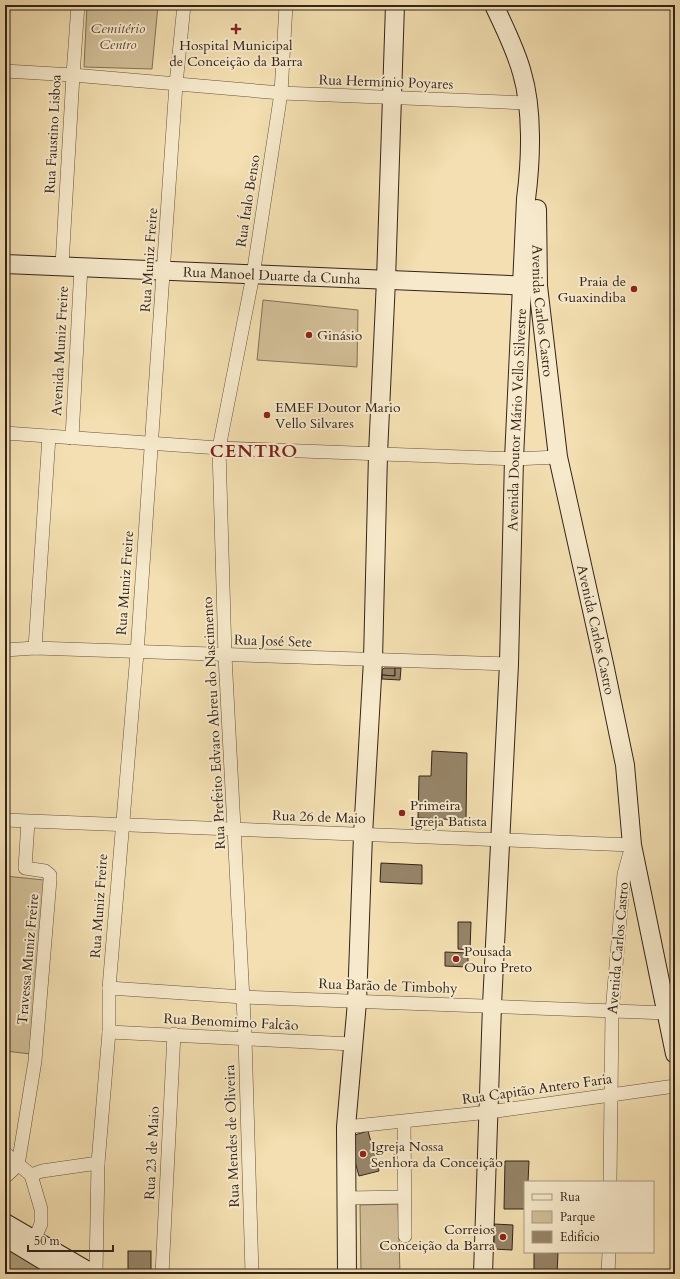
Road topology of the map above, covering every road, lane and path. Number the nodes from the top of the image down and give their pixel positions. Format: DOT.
graph roads {
  1 [pos="78,5"];
  2 [pos="184,5"];
  3 [pos="286,5"];
  4 [pos="395,5"];
  5 [pos="494,5"];
  6 [pos="5,72"];
  7 [pos="72,75"];
  8 [pos="176,84"];
  9 [pos="281,93"];
  10 [pos="392,98"];
  11 [pos="527,103"];
  12 [pos="5,264"];
  13 [pos="62,265"];
  14 [pos="81,266"];
  15 [pos="164,270"];
  16 [pos="253,275"];
  17 [pos="386,280"];
  18 [pos="530,286"];
  19 [pos="5,433"];
  20 [pos="49,436"];
  21 [pos="72,438"];
  22 [pos="151,444"];
  23 [pos="219,448"];
  24 [pos="378,454"];
  25 [pos="558,457"];
  26 [pos="514,459"];
  27 [pos="35,648"];
  28 [pos="9,650"];
  29 [pos="137,653"];
  30 [pos="225,656"];
  31 [pos="373,660"];
  32 [pos="509,664"];
  33 [pos="5,820"];
  34 [pos="28,822"];
  35 [pos="121,825"];
  36 [pos="235,830"];
  37 [pos="363,835"];
  38 [pos="500,840"];
  39 [pos="632,845"];
  40 [pos="109,988"];
  41 [pos="243,997"];
  42 [pos="357,1002"];
  43 [pos="492,1005"];
  44 [pos="612,1012"];
  45 [pos="667,1013"];
  46 [pos="109,1032"];
  47 [pos="174,1034"];
  48 [pos="245,1038"];
  49 [pos="352,1044"];
  50 [pos="675,1054"];
  51 [pos="675,1086"];
  52 [pos="611,1095"];
  53 [pos="489,1112"];
  54 [pos="404,1122"];
  55 [pos="346,1127"];
  56 [pos="5,1152"];
  57 [pos="98,1163"];
  58 [pos="18,1165"];
  59 [pos="31,1175"];
  60 [pos="5,1177"];
  61 [pos="610,1181"];
  62 [pos="404,1197"];
  63 [pos="347,1198"];
  64 [pos="5,1223"];
  65 [pos="405,1236"];
  66 [pos="5,1237"];
  67 [pos="31,1247"];
  68 [pos="609,1253"];
  69 [pos="66,1274"];
  70 [pos="94,1274"];
  71 [pos="162,1274"];
  72 [pos="252,1274"];
  73 [pos="347,1274"];
  74 [pos="483,1274"];
  75 [pos="608,1274"];
  1 -- 7 [label="street, Rua Faustino Lisboa"];
  2 -- 8 [label="street, Rua Muniz Freire"];
  3 -- 9 [label="street, Rua Ítalo Benso"];
  4 -- 10 [label="street"];
  5 -- 11 [label="street, Avenida Doutor Mário Vello Silvestre"];
  6 -- 7 [label="street, Rua Hermínio Poyares"];
  7 -- 8 [label="street, Rua Hermínio Poyares"];
  7 -- 13 [label="street, Rua Faustino Lisboa"];
  8 -- 9 [label="street, Rua Hermínio Poyares"];
  8 -- 15 [label="street, Rua Muniz Freire"];
  9 -- 10 [label="street, Rua Hermínio Poyares"];
  9 -- 16 [label="street, Rua Ítalo Benso"];
  10 -- 11 [label="street, Rua Hermínio Poyares"];
  10 -- 17 [label="street"];
  11 -- 18 [label="street, Avenida Doutor Mário Vello Silvestre"];
  12 -- 13 [label="street, Rua Manoel Duarte da Cunha"];
  13 -- 14 [label="street, Rua Manoel Duarte da Cunha"];
  14 -- 15 [label="street, Rua Manoel Duarte da Cunha"];
  14 -- 21 [label="street, Avenida Muniz Freire"];
  15 -- 16 [label="street, Rua Manoel Duarte da Cunha"];
  15 -- 22 [label="street, Rua Muniz Freire"];
  16 -- 17 [label="street, Rua Manoel Duarte da Cunha"];
  16 -- 23 [label="street, Rua Ítalo Benso"];
  17 -- 18 [label="street, Rua Manoel Duarte da Cunha"];
  17 -- 24 [label="street"];
  18 -- 25 [label="street, Avenida Carlos Castro"];
  18 -- 26 [label="street, Avenida Doutor Mário Vello Silvestre"];
  19 -- 20 [label="street"];
  20 -- 21 [label="street"];
  20 -- 27 [label="street"];
  21 -- 22 [label="street"];
  22 -- 23 [label="street"];
  22 -- 29 [label="street, Rua Muniz Freire"];
  23 -- 24 [label="street"];
  23 -- 30 [label="street, Rua Prefeito Edvaro Abreu do Nascimento"];
  24 -- 26 [label="street"];
  24 -- 31 [label="street"];
  25 -- 26 [label="street"];
  25 -- 39 [label="street, Avenida Carlos Castro"];
  26 -- 32 [label="street, Avenida Doutor Mário Vello Silvestre"];
  27 -- 28 [label="street, Rua José Sete"];
  27 -- 29 [label="street, Rua José Sete"];
  29 -- 30 [label="street, Rua José Sete"];
  29 -- 35 [label="street, Rua Muniz Freire"];
  30 -- 31 [label="street, Rua José Sete"];
  30 -- 36 [label="street, Rua Prefeito Edvaro Abreu do Nascimento"];
  31 -- 32 [label="street, Rua José Sete"];
  31 -- 37 [label="street"];
  32 -- 38 [label="street, Avenida Doutor Mário Vello Silvestre"];
  33 -- 34 [label="street, Rua 26 de Maio"];
  34 -- 35 [label="street, Rua 26 de Maio"];
  34 -- 58 [label="street, Travessa Muniz Freire"];
  35 -- 36 [label="street, Rua 26 de Maio"];
  35 -- 40 [label="street, Rua Muniz Freire"];
  36 -- 37 [label="street, Rua 26 de Maio"];
  36 -- 41 [label="street, Rua Prefeito Edvaro Abreu do Nascimento"];
  37 -- 38 [label="street, Rua 26 de Maio"];
  37 -- 42 [label="street"];
  38 -- 39 [label="street, Rua 26 de Maio"];
  38 -- 43 [label="street, Avenida Doutor Mário Vello Silvestre"];
  39 -- 44 [label="street, Avenida Carlos Castro"];
  39 -- 45 [label="street"];
  40 -- 41 [label="street, Rua Barão de Timbohy"];
  40 -- 46 [label="street, Rua Muniz Freire"];
  41 -- 42 [label="street, Rua Barão de Timbohy"];
  41 -- 48 [label="street, Rua Mendes de Oliveira"];
  42 -- 43 [label="street, Rua Barão de Timbohy"];
  42 -- 49 [label="street"];
  43 -- 44 [label="street, Rua Barão de Timbohy"];
  43 -- 53 [label="street, Avenida Doutor Mário Vello Silvestre"];
  44 -- 45 [label="street, Rua Barão de Timbohy"];
  44 -- 52 [label="street, Avenida Carlos Castro"];
  45 -- 50 [label="street"];
  46 -- 47 [label="street, Rua Benomimo Falcão"];
  46 -- 57 [label="street, Rua Muniz Freire"];
  47 -- 48 [label="street, Rua Benomimo Falcão"];
  47 -- 71 [label="street, Rua 23 de Maio"];
  48 -- 49 [label="street, Rua Benomimo Falcão"];
  48 -- 72 [label="street, Rua Mendes de Oliveira"];
  49 -- 55 [label="street"];
  51 -- 52 [label="street, Rua Capitão Antero Faria"];
  52 -- 53 [label="street, Rua Capitão Antero Faria"];
  52 -- 61 [label="street, Avenida Carlos Castro"];
  53 -- 54 [label="street, Rua Capitão Antero Faria"];
  53 -- 74 [label="street, Avenida Doutor Mário Vello Silvestre"];
  54 -- 55 [label="street, Rua Capitão Antero Faria"];
  54 -- 62 [label="street"];
  55 -- 63 [label="street"];
  56 -- 58 [label="street"];
  57 -- 59 [label="street"];
  57 -- 70 [label="street, Rua Muniz Freire"];
  58 -- 59 [label="street"];
  58 -- 60 [label="street"];
  59 -- 67 [label="street"];
  62 -- 63 [label="street"];
  62 -- 65 [label="street"];
  63 -- 73 [label="street"];
  64 -- 67 [label="street"];
  66 -- 67 [label="street"];
  67 -- 69 [label="street"];
  67 -- 70 [label="street"];
  68 -- 75 [label="street"];
}
